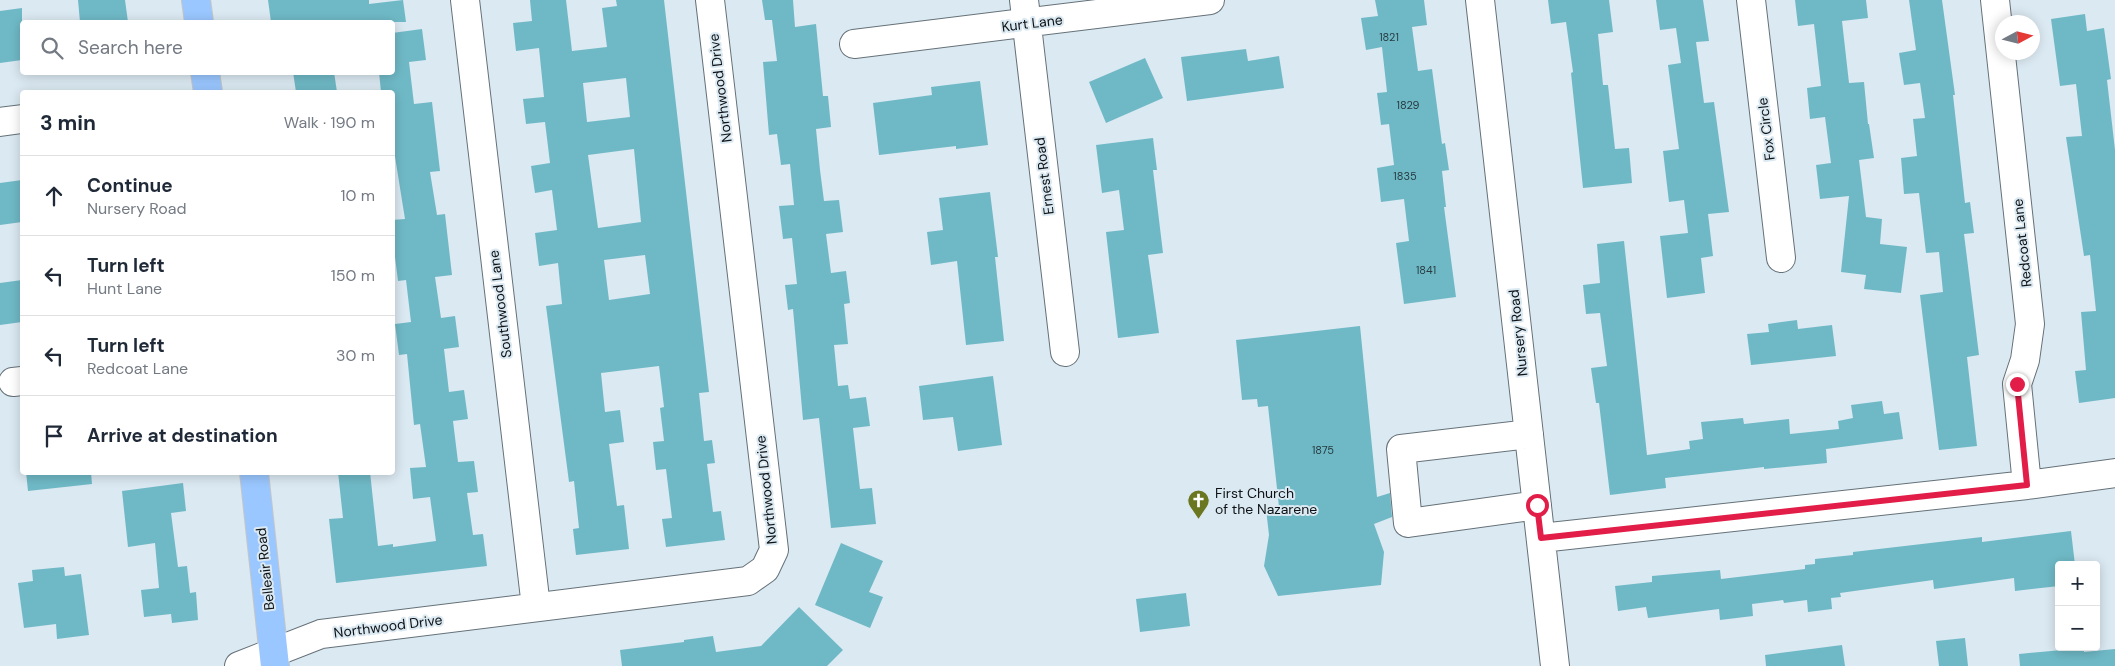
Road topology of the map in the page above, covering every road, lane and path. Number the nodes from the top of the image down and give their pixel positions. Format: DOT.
graph roads {
  1 [pos="196,0"];
  2 [pos="465,0"];
  3 [pos="710,0"];
  4 [pos="1210,0"];
  5 [pos="1480,0"];
  6 [pos="1751,0"];
  7 [pos="1995,0"];
  8 [pos="1025,12"];
  9 [pos="199,20"];
  10 [pos="854,44"];
  11 [pos="205,75"];
  12 [pos="208,90"];
  13 [pos="20,119"];
  14 [pos="0,122"];
  15 [pos="1782,258"];
  16 [pos="1065,352"];
  17 [pos="1529,434"];
  18 [pos="2115,473"];
  19 [pos="254,475"];
  20 [pos="2027,485"];
  21 [pos="1537,505"];
  22 [pos="1541,538"];
  23 [pos="536,607"];
  24 [pos="274,659"];
  25 [pos="239,666"];
  26 [pos="1555,666"];
  1 -- 9 [label="main road"];
  2 -- 23 [label="street, Southwood Lane"];
  3 -- 23 [label="street, Northwood Drive"];
  4 -- 8 [label="street, Kurt Lane"];
  5 -- 17 [label="street, Nursery Road"];
  6 -- 15 [label="street, Fox Circle"];
  7 -- 20 [label="street, Redcoat Lane"];
  8 -- 10 [label="street, Kurt Lane"];
  8 -- 16 [label="street, Ernest Road"];
  11 -- 12 [label="main road"];
  13 -- 14 [label="street"];
  17 -- 21 [label="street, Nursery Road"];
  17 -- 21 [label="street"];
  18 -- 20 [label="street"];
  19 -- 24 [label="main road, Belleair Road"];
  20 -- 22 [label="street"];
  21 -- 22 [label="street, Nursery Road"];
  22 -- 26 [label="street, Nursery Road"];
  23 -- 24 [label="street, Northwood Drive"];
  24 -- 25 [label="street, Northwood Drive"];
}
